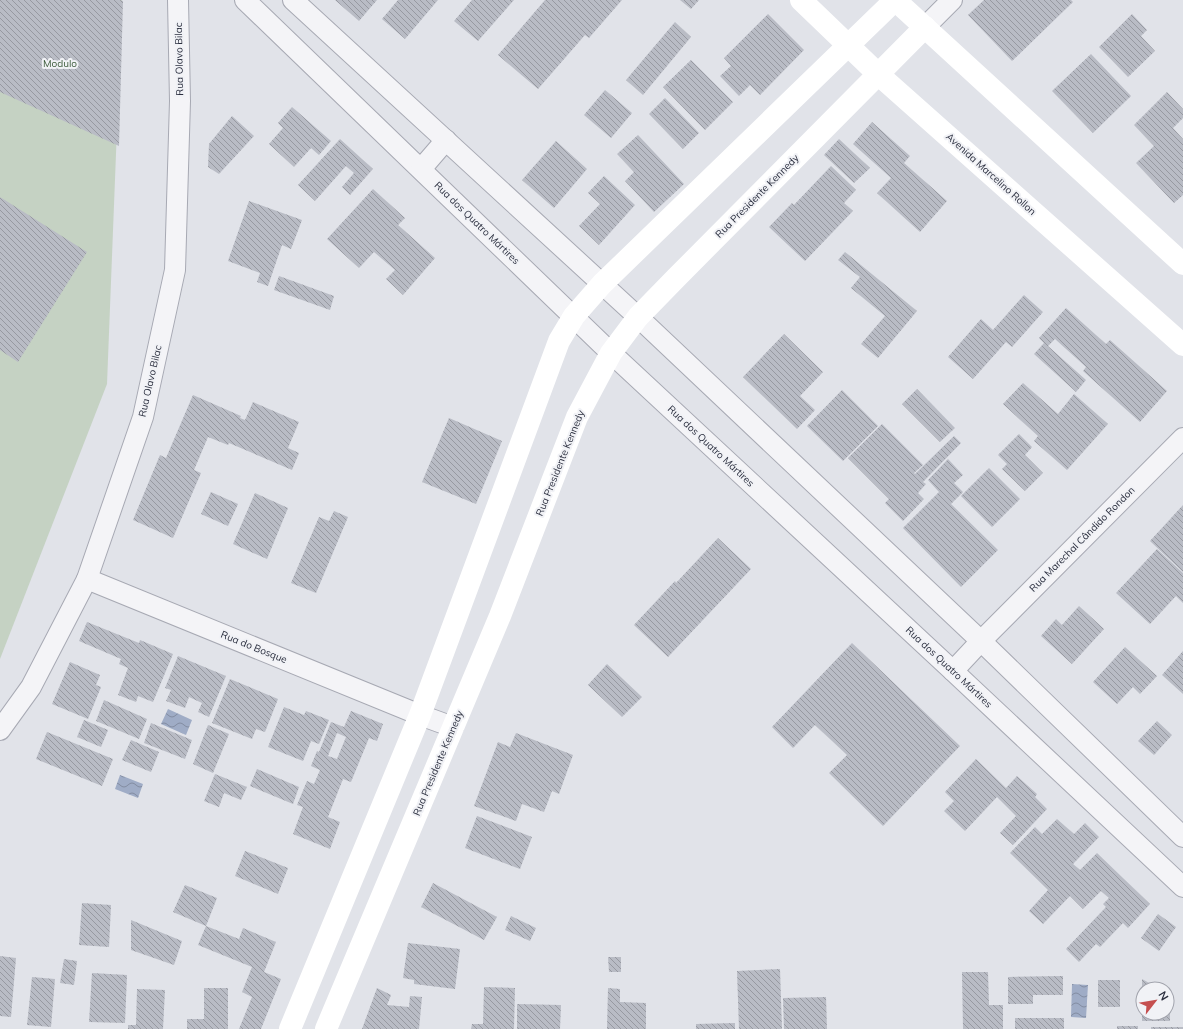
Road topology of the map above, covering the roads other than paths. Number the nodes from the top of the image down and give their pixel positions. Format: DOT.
graph roads {
  1 [pos="178,0"];
  2 [pos="245,0"];
  3 [pos="293,0"];
  4 [pos="801,0"];
  5 [pos="895,0"];
  6 [pos="952,0"];
  7 [pos="925,27"];
  8 [pos="849,46"];
  9 [pos="879,75"];
  10 [pos="446,140"];
  11 [pos="421,169"];
  12 [pos="1183,264"];
  13 [pos="602,284"];
  14 [pos="574,316"];
  15 [pos="638,317"];
  16 [pos="1183,345"];
  17 [pos="611,353"];
  18 [pos="1183,438"];
  19 [pos="87,579"];
  20 [pos="981,641"];
  21 [pos="954,671"];
  22 [pos="420,715"];
  23 [pos="453,727"];
  24 [pos="0,730"];
  25 [pos="1183,836"];
  26 [pos="1183,887"];
  27 [pos="290,1029"];
  28 [pos="326,1029"];
  1 -- 19 [label="street, Rua Olavo Bilac"];
  2 -- 11 [label="street, Rua dos Quatro Mártires"];
  3 -- 10 [label="street"];
  4 -- 8 [label="street, Avenida Marcelino Rollon"];
  5 -- 7 [label="street"];
  5 -- 8 [label="street"];
  6 -- 7 [label="street, Rua Presidente Kennedy"];
  7 -- 9 [label="street, Rua Presidente Kennedy"];
  7 -- 12 [label="street"];
  8 -- 9 [label="street, Avenida Marcelino Rollon"];
  8 -- 13 [label="street"];
  9 -- 15 [label="street, Rua Presidente Kennedy"];
  9 -- 16 [label="street, Avenida Marcelino Rollon"];
  10 -- 11 [label="street"];
  10 -- 13 [label="street"];
  11 -- 14 [label="street, Rua dos Quatro Mártires"];
  13 -- 14 [label="street"];
  13 -- 15 [label="street"];
  14 -- 17 [label="street, Rua dos Quatro Mártires"];
  14 -- 22 [label="street"];
  15 -- 17 [label="street, Rua Presidente Kennedy"];
  15 -- 20 [label="street"];
  17 -- 21 [label="street, Rua dos Quatro Mártires"];
  17 -- 23 [label="street, Rua Presidente Kennedy"];
  18 -- 20 [label="street, Rua Marechal Cândido Rondon"];
  19 -- 22 [label="street, Rua do Bosque"];
  19 -- 24 [label="street, Rua Olavo Bilac"];
  20 -- 21 [label="street, Rua Marechal Cândido Rondon"];
  20 -- 25 [label="street"];
  21 -- 26 [label="street, Rua dos Quatro Mártires"];
  22 -- 23 [label="street, Rua do Bosque"];
  22 -- 27 [label="street"];
  23 -- 28 [label="street, Rua Presidente Kennedy"];
}
